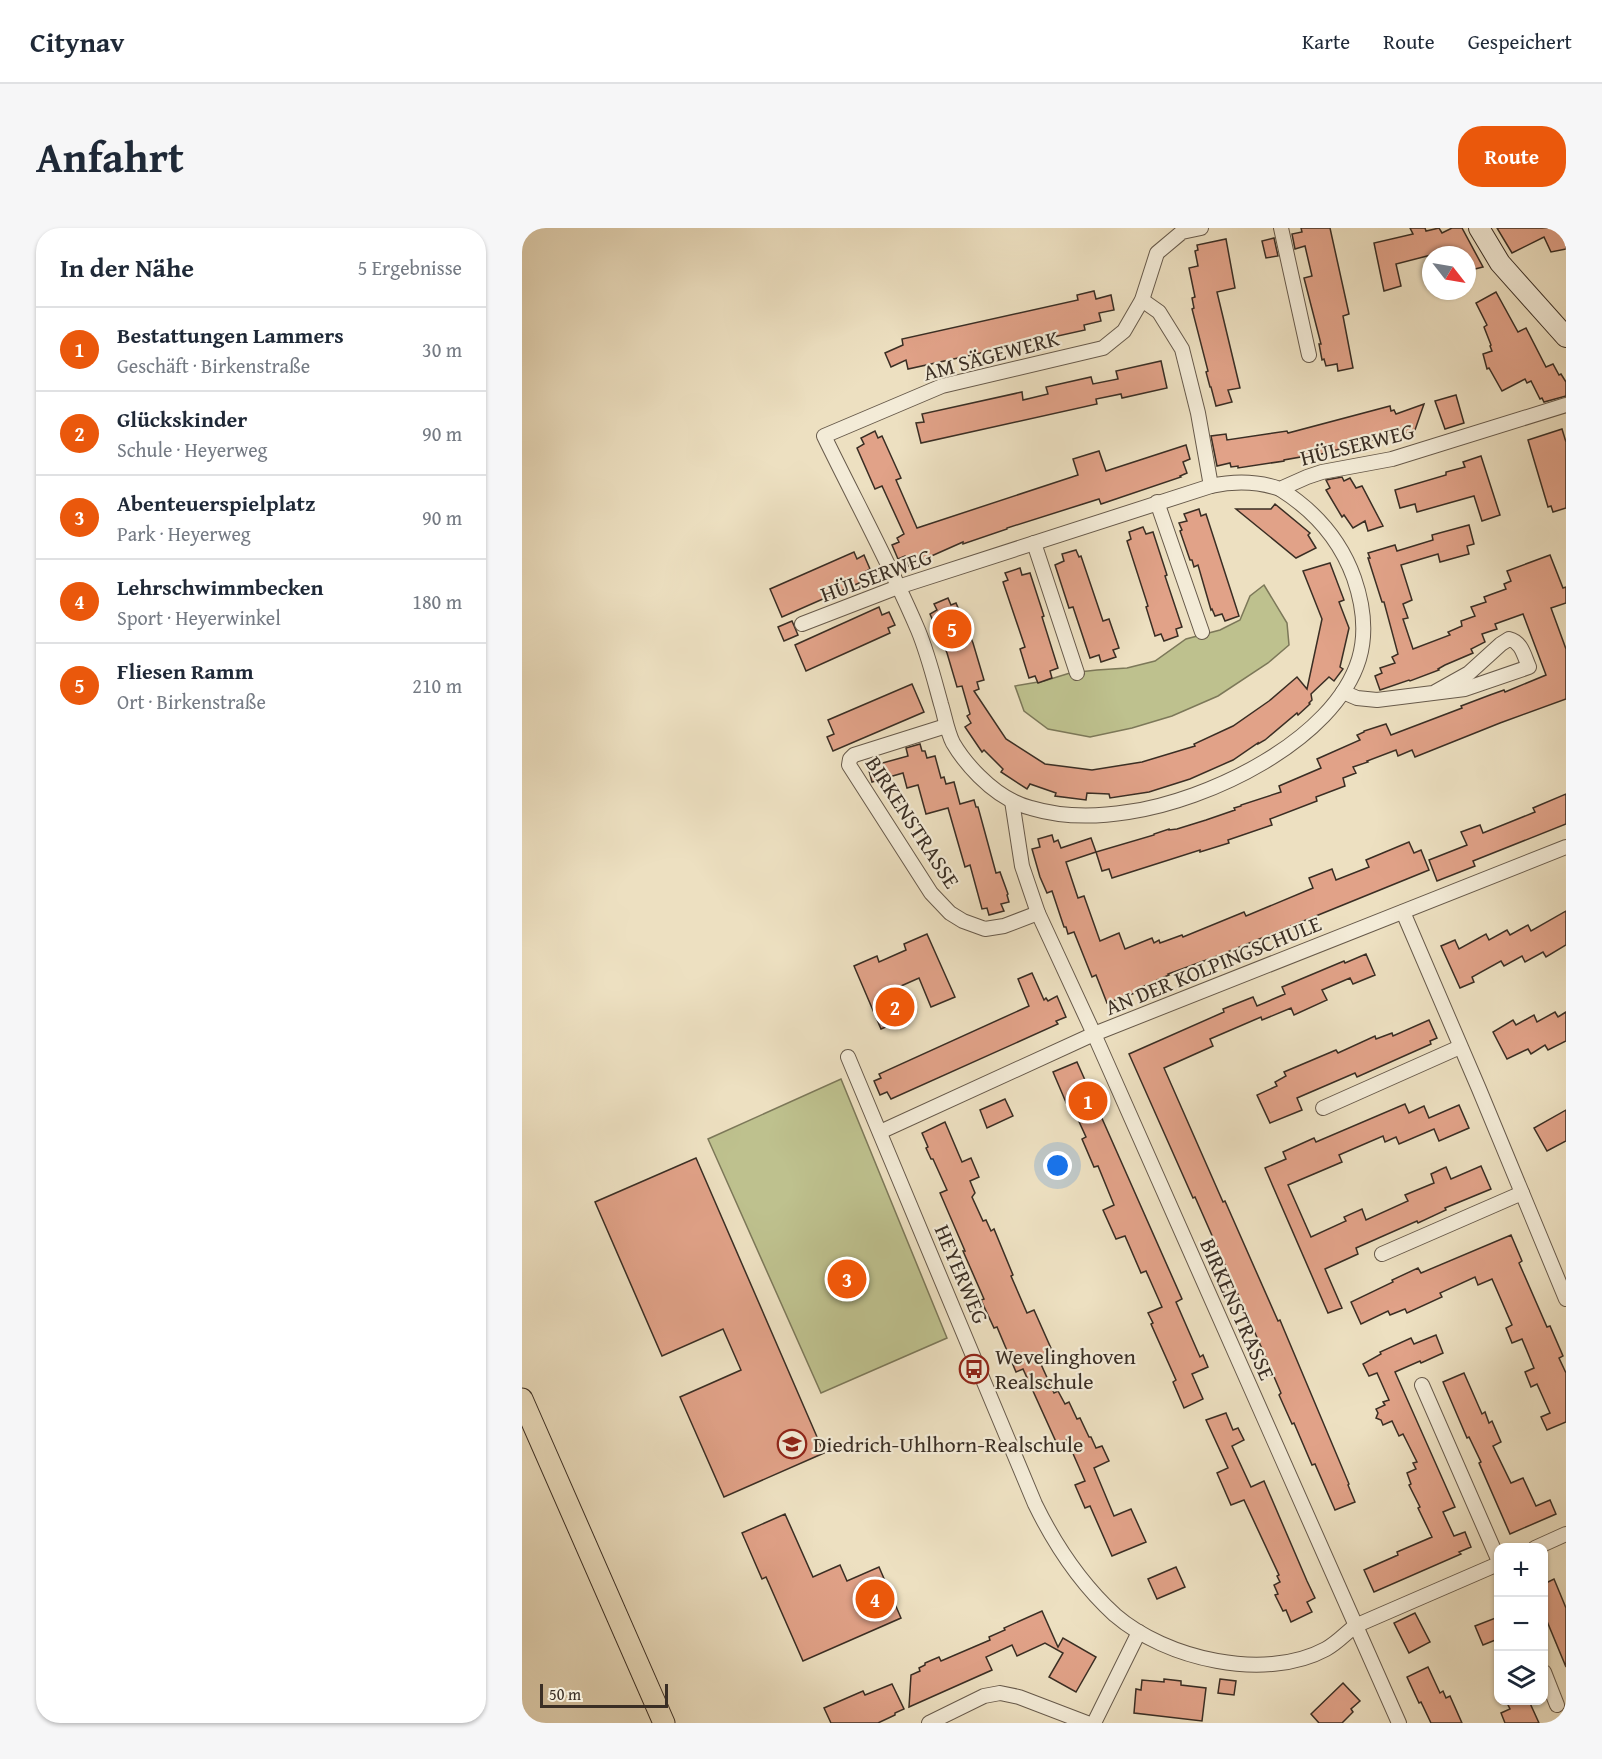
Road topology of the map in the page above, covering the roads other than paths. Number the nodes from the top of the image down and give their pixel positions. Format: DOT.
graph roads {
  1 [pos="1201,228"];
  2 [pos="1281,228"];
  3 [pos="1479,228"];
  4 [pos="1142,300"];
  5 [pos="1566,337"];
  6 [pos="1309,355"];
  7 [pos="1566,405"];
  8 [pos="1210,486"];
  9 [pos="1280,489"];
  10 [pos="1157,502"];
  11 [pos="1034,543"];
  12 [pos="898,587"];
  13 [pos="802,624"];
  14 [pos="1202,632"];
  15 [pos="1077,674"];
  16 [pos="1343,692"];
  17 [pos="1435,692"];
  18 [pos="946,726"];
  19 [pos="1012,801"];
  20 [pos="1566,848"];
  21 [pos="1403,912"];
  22 [pos="1038,913"];
  23 [pos="1094,1034"];
  24 [pos="1460,1047"];
  25 [pos="848,1057"];
  26 [pos="1323,1108"];
  27 [pos="880,1132"];
  28 [pos="1522,1193"];
  29 [pos="1382,1254"];
  30 [pos="1566,1299"];
  31 [pos="1422,1385"];
  32 [pos="522,1399"];
  33 [pos="1566,1534"];
  34 [pos="1546,1543"];
  35 [pos="1494,1552"];
  36 [pos="1494,1563"];
  37 [pos="1355,1626"];
  38 [pos="1139,1632"];
  39 [pos="1548,1682"];
  40 [pos="1557,1705"];
  41 [pos="664,1723"];
  42 [pos="929,1723"];
  43 [pos="1087,1723"];
  44 [pos="1094,1723"];
  45 [pos="1399,1723"];
  1 -- 4 [label="street, AM SÄGEWERK"];
  2 -- 6 [label="street"];
  3 -- 5 [label="street"];
  4 -- 8 [label="street"];
  4 -- 12 [label="street, AM SÄGEWERK"];
  7 -- 9 [label="street, HÜLSERWEG"];
  8 -- 9 [label="street, HÜLSERWEG"];
  8 -- 10 [label="street, HÜLSERWEG"];
  9 -- 16 [label="street"];
  10 -- 11 [label="street, HÜLSERWEG"];
  10 -- 14 [label="street"];
  11 -- 12 [label="street, HÜLSERWEG"];
  11 -- 15 [label="street"];
  12 -- 13 [label="street, HÜLSERWEG"];
  12 -- 18 [label="street"];
  16 -- 17 [label="street"];
  16 -- 19 [label="street"];
  17 -- 17 [label="street"];
  18 -- 19 [label="street"];
  18 -- 22 [label="street, BIRKENSTRASSE"];
  19 -- 22 [label="street, BIRKENSTRASSE"];
  20 -- 21 [label="street, AN DER KOLPINGSCHULE"];
  21 -- 23 [label="street, AN DER KOLPINGSCHULE"];
  21 -- 24 [label="street"];
  22 -- 23 [label="street, BIRKENSTRASSE"];
  23 -- 27 [label="street, AN DER KOLPINGSCHULE"];
  23 -- 37 [label="street, BIRKENSTRASSE"];
  24 -- 26 [label="street"];
  24 -- 28 [label="street"];
  25 -- 27 [label="street, HEYERWEG"];
  27 -- 38 [label="street, HEYERWEG"];
  28 -- 29 [label="street"];
  28 -- 30 [label="street"];
  31 -- 35 [label="street"];
  32 -- 41 [label="main road"];
  33 -- 34 [label="street"];
  36 -- 37 [label="street, HEYERWEG"];
  37 -- 38 [label="street, HEYERWEG"];
  37 -- 45 [label="street, BIRKENSTRASSE"];
  38 -- 44 [label="street"];
  39 -- 40 [label="street"];
  42 -- 43 [label="street"];
}
